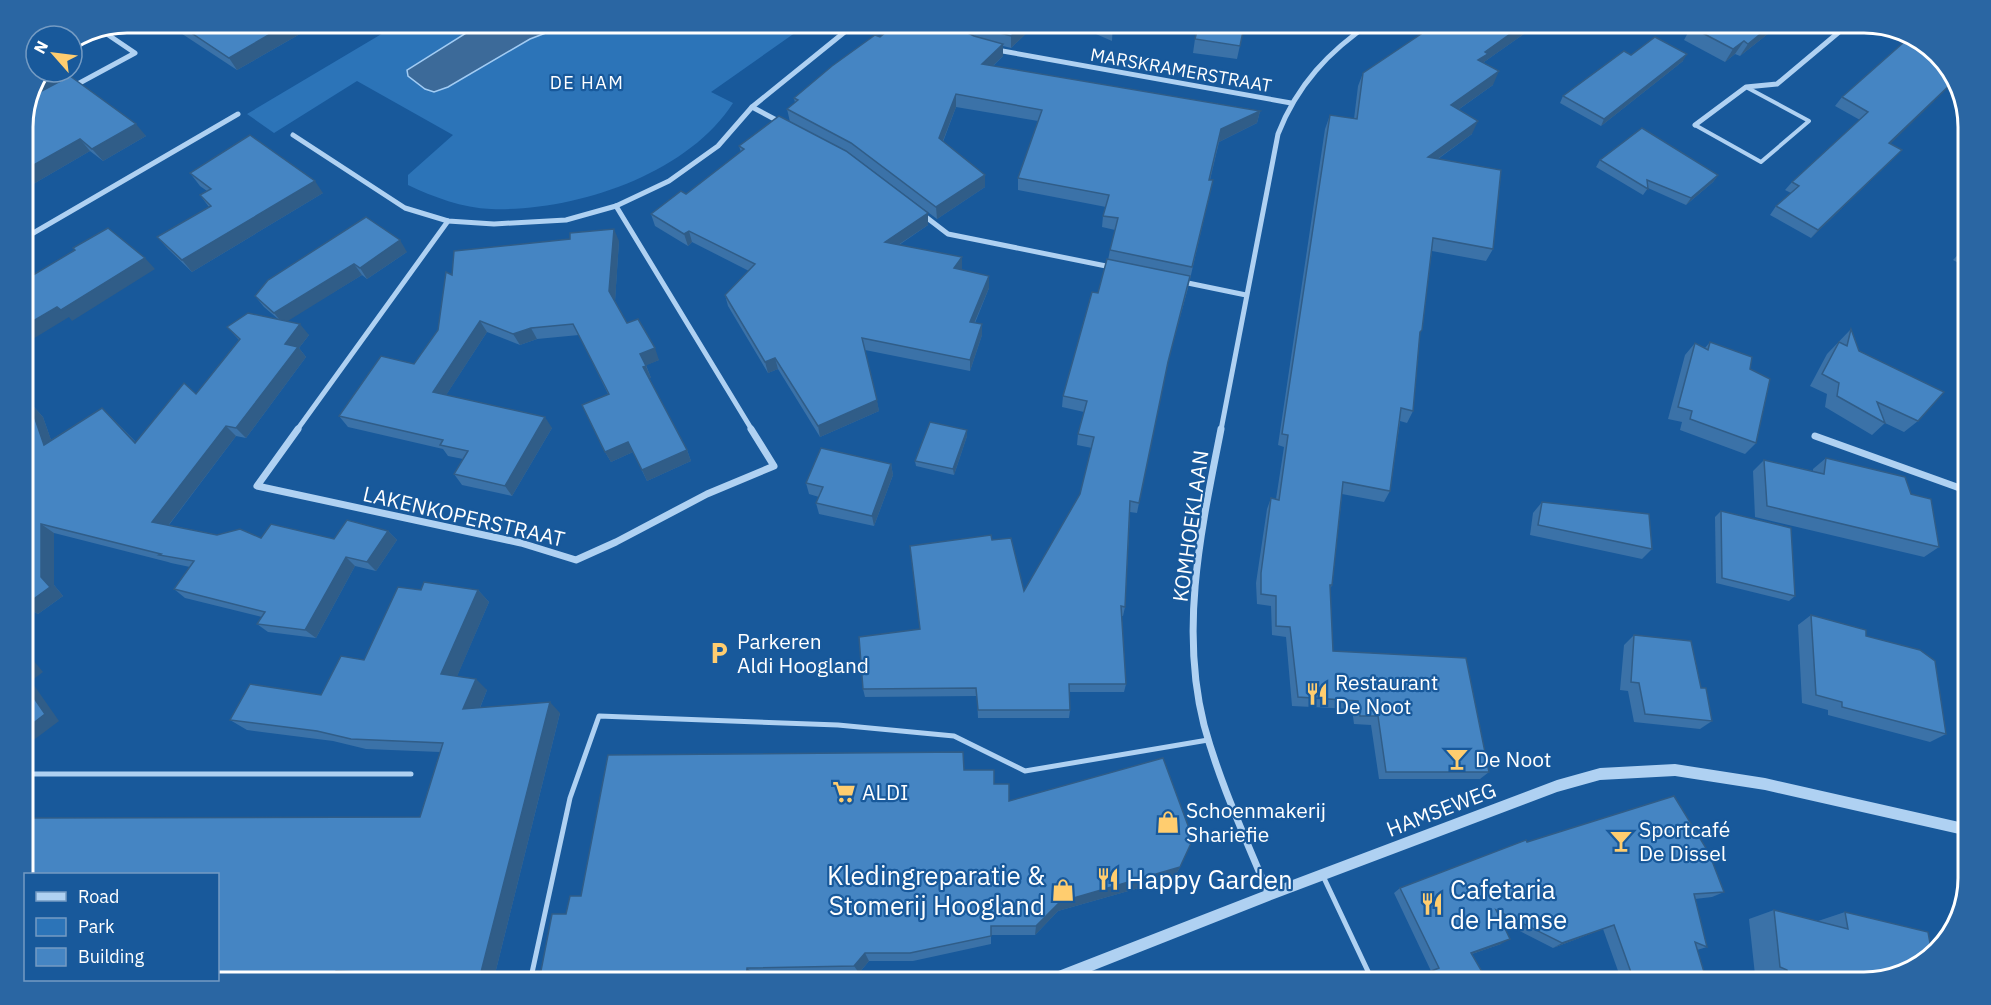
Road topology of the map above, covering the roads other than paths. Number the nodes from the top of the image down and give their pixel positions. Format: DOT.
graph roads {
  1 [pos="843,33"];
  2 [pos="1357,33"];
  3 [pos="1838,33"];
  4 [pos="109,35"];
  5 [pos="986,47"];
  6 [pos="1746,87"];
  7 [pos="66,90"];
  8 [pos="1291,103"];
  9 [pos="752,107"];
  10 [pos="238,114"];
  11 [pos="1695,125"];
  12 [pos="791,128"];
  13 [pos="293,135"];
  14 [pos="616,206"];
  15 [pos="912,206"];
  16 [pos="448,221"];
  17 [pos="33,233"];
  18 [pos="1120,269"];
  19 [pos="1177,280"];
  20 [pos="1246,295"];
  21 [pos="1815,436"];
  22 [pos="1958,488"];
  23 [pos="1208,740"];
  24 [pos="33,774"];
  25 [pos="411,774"];
  26 [pos="1958,828"];
  27 [pos="1322,876"];
  28 [pos="1269,895"];
  29 [pos="532,972"];
  30 [pos="1073,972"];
  31 [pos="1368,972"];
  1 -- 9 [label="street"];
  2 -- 8 [label="street, KOMHOEKLAAN"];
  3 -- 6 [label="street"];
  4 -- 7 [label="street"];
  5 -- 8 [label="street, MARSKRAMERSTRAAT"];
  6 -- 11 [label="street"];
  6 -- 11 [label="lane"];
  8 -- 20 [label="street, KOMHOEKLAAN"];
  9 -- 12 [label="street"];
  9 -- 14 [label="street"];
  10 -- 17 [label="street"];
  13 -- 16 [label="street"];
  14 -- 16 [label="street"];
  14 -- 16 [label="street, LAKENKOPERSTRAAT"];
  15 -- 18 [label="street"];
  19 -- 20 [label="street"];
  20 -- 23 [label="street, KOMHOEKLAAN"];
  21 -- 22 [label="street"];
  23 -- 28 [label="street, KOMHOEKLAAN"];
  23 -- 29 [label="lane"];
  24 -- 25 [label="lane"];
  26 -- 27 [label="street, HAMSEWEG"];
  27 -- 28 [label="street, HAMSEWEG"];
  27 -- 31 [label="lane"];
  28 -- 30 [label="street, HAMSEWEG"];
}
